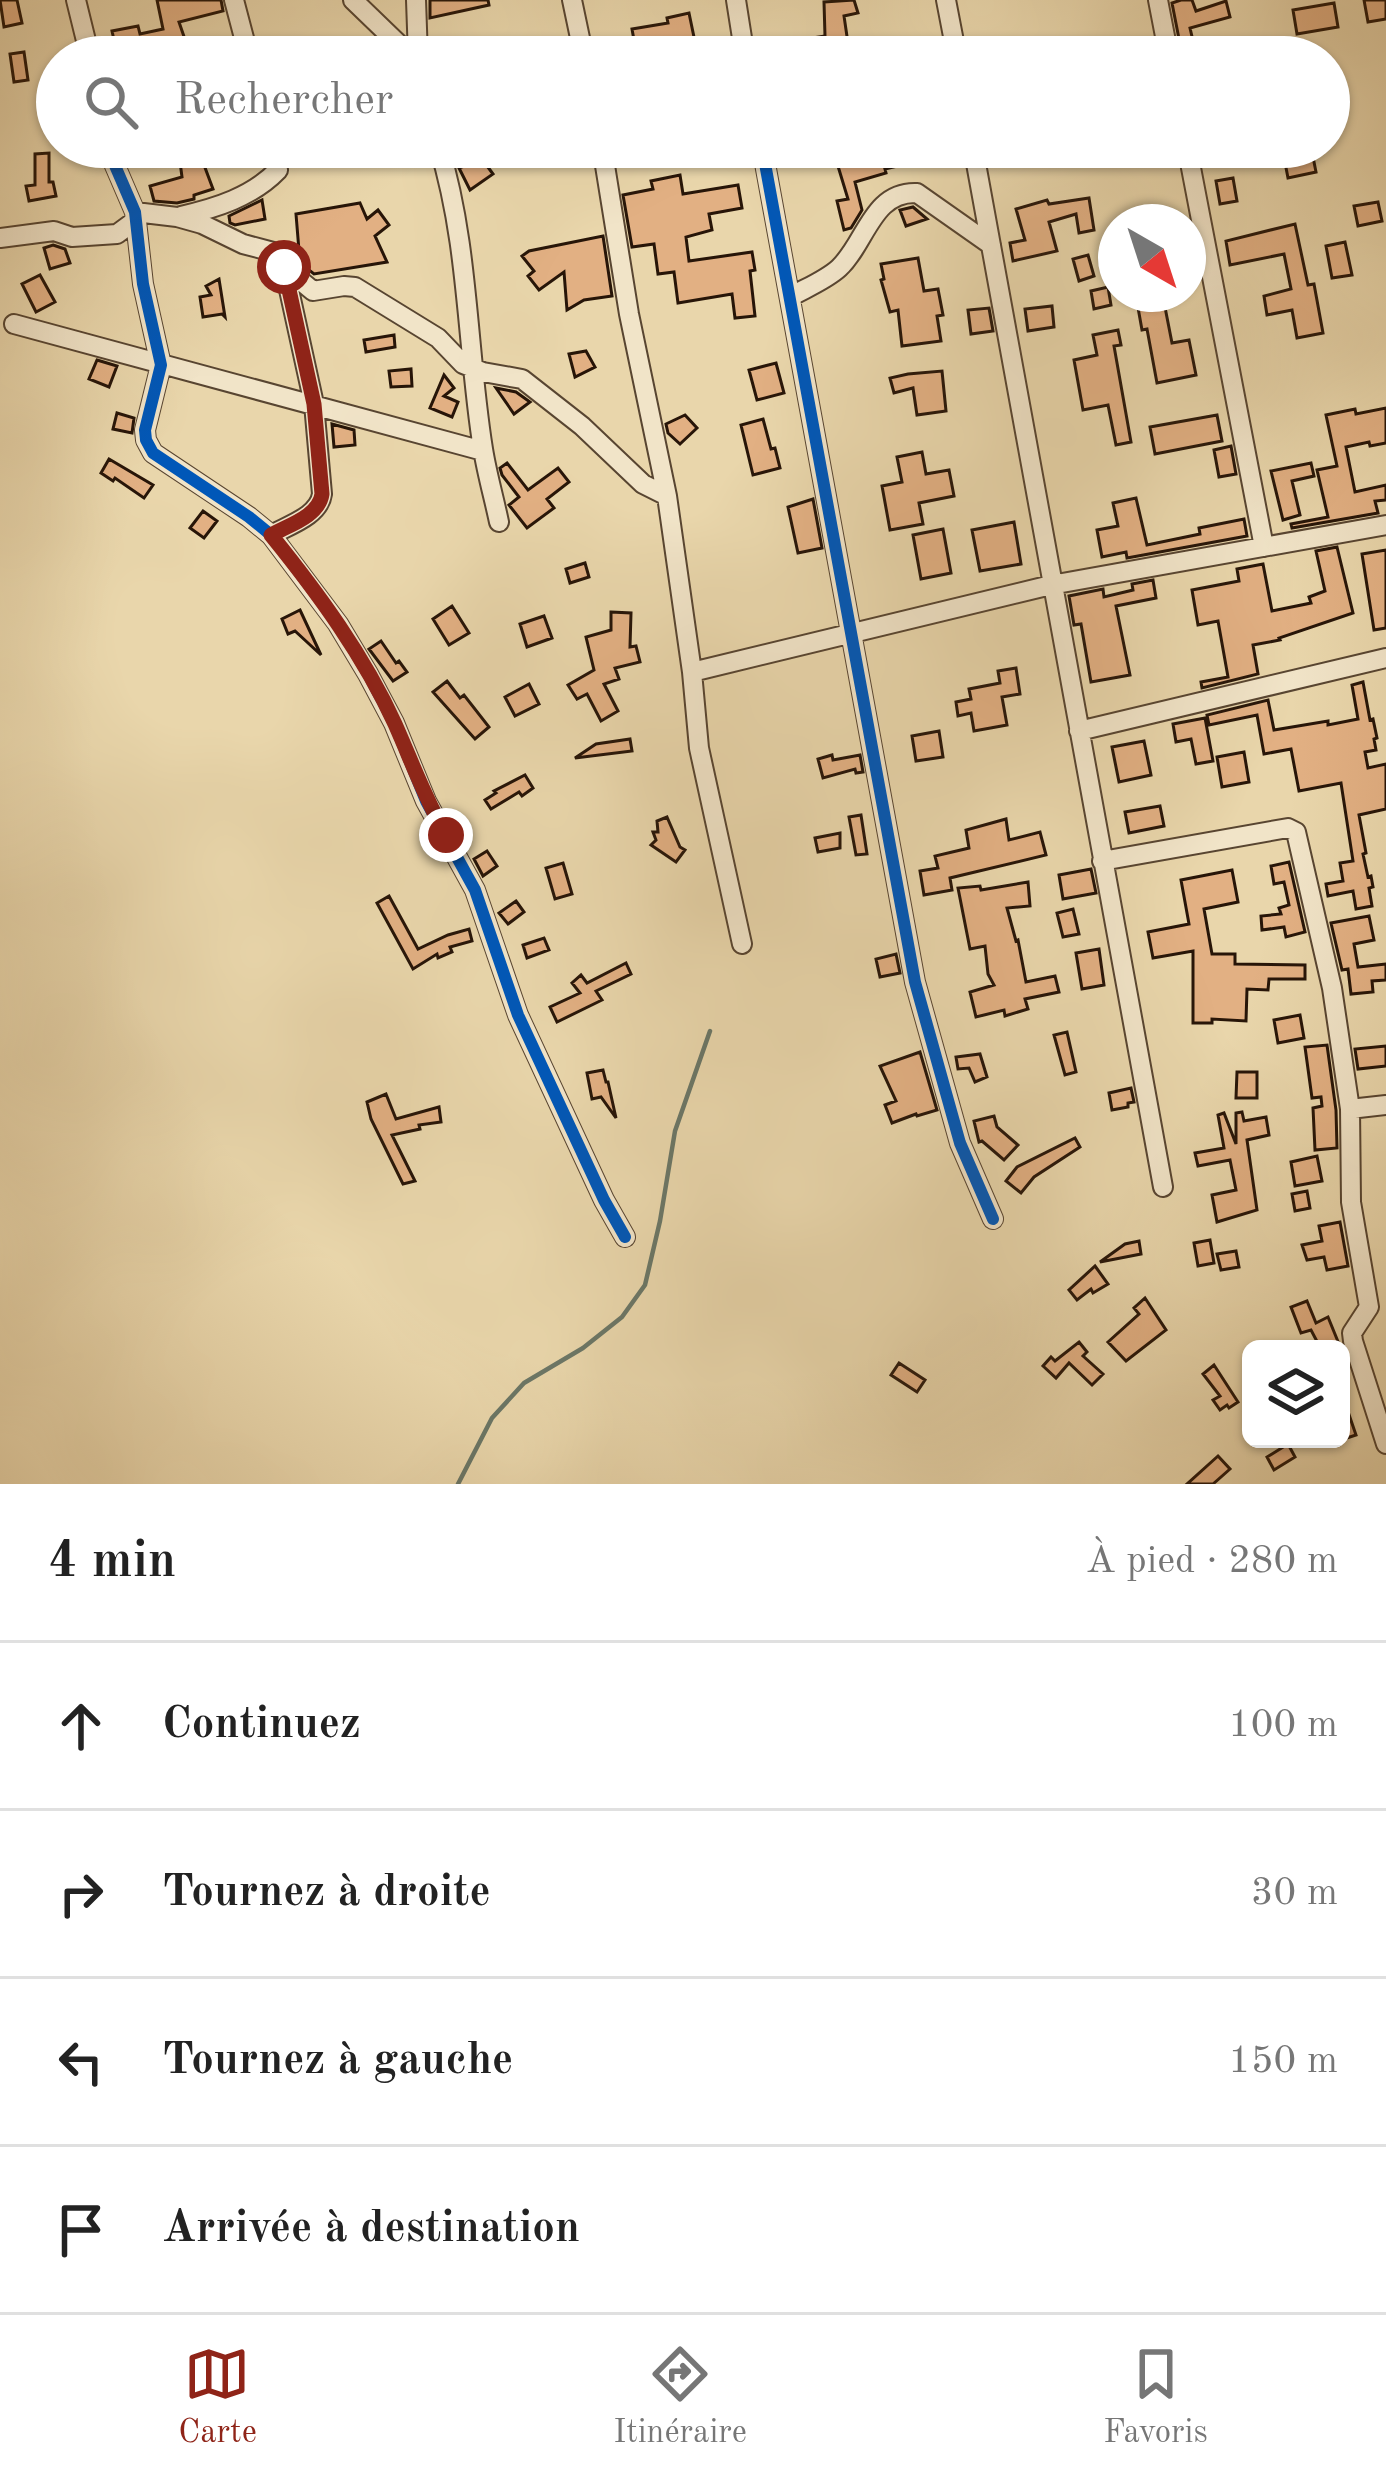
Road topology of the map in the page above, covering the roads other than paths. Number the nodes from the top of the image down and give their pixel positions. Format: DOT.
graph roads {
  1 [pos="76,0"];
  2 [pos="234,0"];
  3 [pos="352,0"];
  4 [pos="416,0"];
  5 [pos="572,0"];
  6 [pos="736,0"];
  7 [pos="946,0"];
  8 [pos="1158,0"];
  9 [pos="85,36"];
  10 [pos="243,36"];
  11 [pos="392,36"];
  12 [pos="415,36"];
  13 [pos="580,36"];
  14 [pos="742,36"];
  15 [pos="953,36"];
  16 [pos="1165,36"];
  17 [pos="116,168"];
  18 [pos="277,168"];
  19 [pos="446,168"];
  20 [pos="605,168"];
  21 [pos="766,168"];
  22 [pos="977,168"];
  23 [pos="1191,168"];
  24 [pos="135,216"];
  25 [pos="177,217"];
  26 [pos="0,238"];
  27 [pos="991,245"];
  28 [pos="284,267"];
  29 [pos="790,296"];
  30 [pos="14,324"];
  31 [pos="161,364"];
  32 [pos="473,368"];
  33 [pos="314,404"];
  34 [pos="483,451"];
  35 [pos="667,496"];
  36 [pos="499,522"];
  37 [pos="1386,525"];
  38 [pos="271,535"];
  39 [pos="1264,547"];
  40 [pos="1051,585"];
  41 [pos="853,632"];
  42 [pos="1386,658"];
  43 [pos="692,672"];
  44 [pos="1078,731"];
  45 [pos="1102,861"];
  46 [pos="742,944"];
  47 [pos="1386,1105"];
  48 [pos="1350,1109"];
  49 [pos="1162,1186"];
  50 [pos="993,1219"];
  51 [pos="625,1238"];
  52 [pos="1386,1444"];
  1 -- 9 [label="street"];
  2 -- 10 [label="street"];
  3 -- 11 [label="street"];
  4 -- 12 [label="street"];
  5 -- 13 [label="street"];
  6 -- 14 [label="street"];
  7 -- 15 [label="street"];
  8 -- 16 [label="street"];
  17 -- 24 [label="street"];
  18 -- 25 [label="street"];
  19 -- 32 [label="street"];
  20 -- 35 [label="street"];
  21 -- 29 [label="street"];
  22 -- 27 [label="street"];
  23 -- 39 [label="street"];
  24 -- 25 [label="street"];
  24 -- 26 [label="street"];
  24 -- 31 [label="street"];
  25 -- 28 [label="street"];
  27 -- 29 [label="street"];
  27 -- 40 [label="street"];
  28 -- 32 [label="street"];
  28 -- 33 [label="street"];
  29 -- 41 [label="street"];
  30 -- 31 [label="street"];
  31 -- 33 [label="street"];
  31 -- 38 [label="street"];
  32 -- 34 [label="street"];
  32 -- 35 [label="street"];
  33 -- 34 [label="street"];
  33 -- 38 [label="street"];
  34 -- 36 [label="street"];
  35 -- 43 [label="street"];
  37 -- 39 [label="street"];
  38 -- 51 [label="street"];
  39 -- 40 [label="street"];
  40 -- 41 [label="street"];
  40 -- 44 [label="street"];
  41 -- 43 [label="street"];
  41 -- 50 [label="street"];
  42 -- 44 [label="street"];
  43 -- 46 [label="street"];
  44 -- 45 [label="street"];
  45 -- 48 [label="street"];
  45 -- 49 [label="street"];
  47 -- 48 [label="street"];
  48 -- 52 [label="street"];
}
